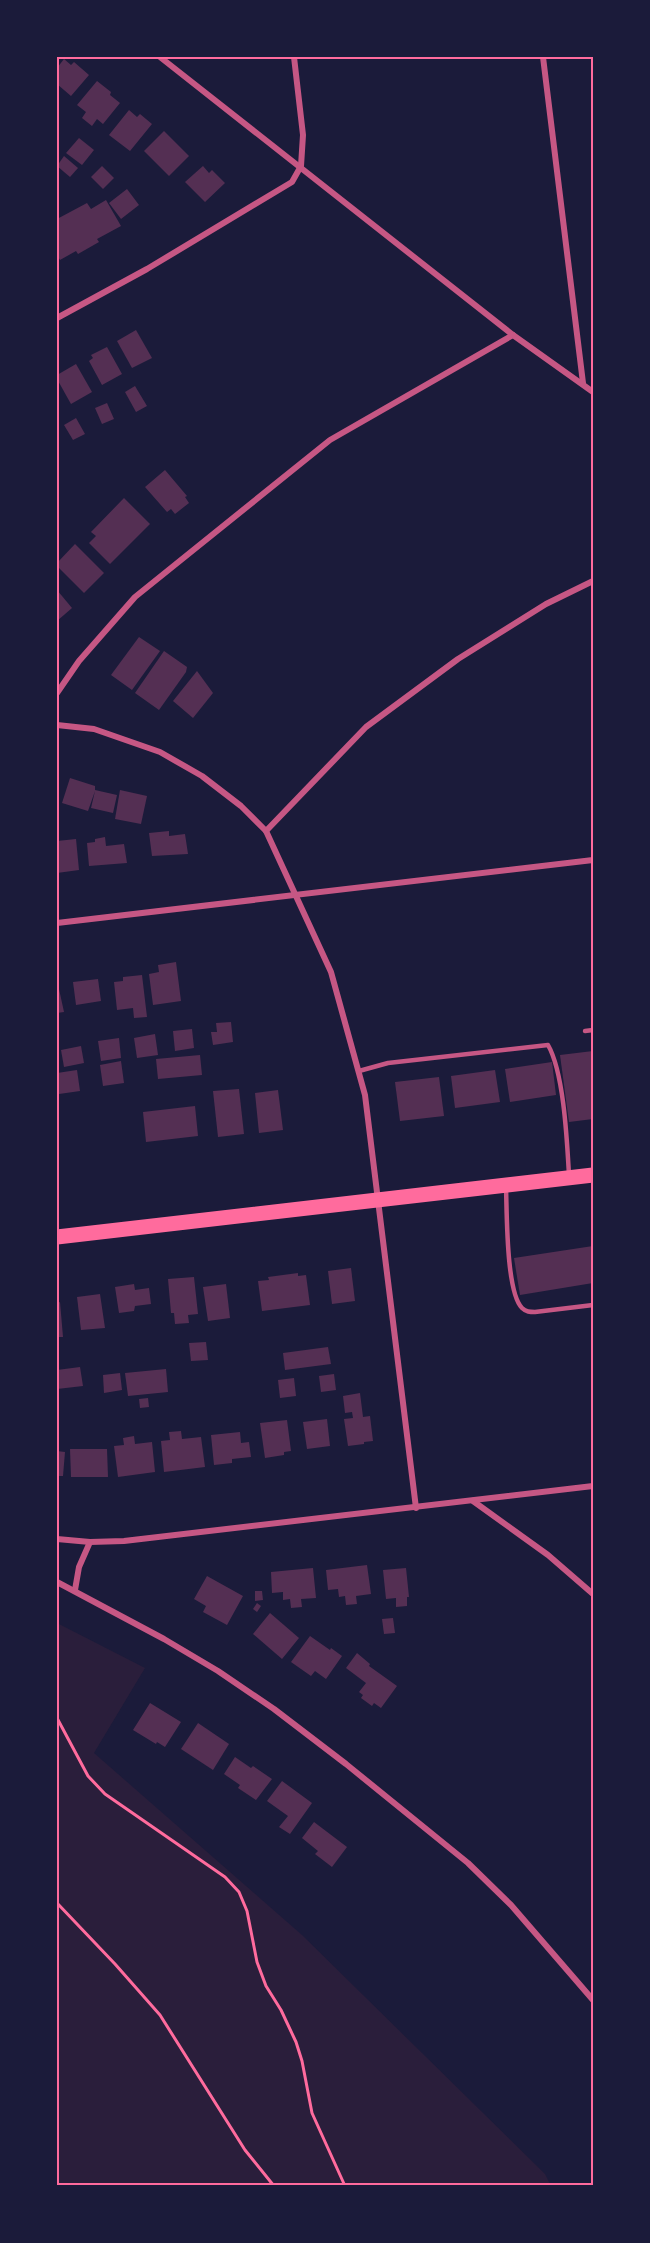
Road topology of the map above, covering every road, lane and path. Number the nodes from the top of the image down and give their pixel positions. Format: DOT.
graph roads {
  1 [pos="160,57"];
  2 [pos="294,57"];
  3 [pos="543,57"];
  4 [pos="302,166"];
  5 [pos="57,318"];
  6 [pos="513,335"];
  7 [pos="583,383"];
  8 [pos="593,392"];
  9 [pos="593,581"];
  10 [pos="57,693"];
  11 [pos="57,725"];
  12 [pos="266,831"];
  13 [pos="593,860"];
  14 [pos="295,894"];
  15 [pos="57,923"];
  16 [pos="593,1030"];
  17 [pos="585,1031"];
  18 [pos="359,1071"];
  19 [pos="593,1175"];
  20 [pos="570,1178"];
  21 [pos="506,1185"];
  22 [pos="378,1201"];
  23 [pos="57,1238"];
  24 [pos="593,1305"];
  25 [pos="593,1486"];
  26 [pos="472,1501"];
  27 [pos="416,1508"];
  28 [pos="57,1539"];
  29 [pos="90,1542"];
  30 [pos="57,1582"];
  31 [pos="75,1590"];
  32 [pos="593,1594"];
  33 [pos="57,1718"];
  34 [pos="57,1902"];
  35 [pos="593,2000"];
  36 [pos="274,2186"];
  37 [pos="345,2186"];
  1 -- 4 [label="street"];
  2 -- 4 [label="street"];
  3 -- 7 [label="street"];
  4 -- 5 [label="street"];
  4 -- 6 [label="street"];
  6 -- 7 [label="street"];
  6 -- 10 [label="street"];
  7 -- 8 [label="street"];
  9 -- 12 [label="street"];
  11 -- 12 [label="street"];
  12 -- 14 [label="street"];
  13 -- 14 [label="street"];
  14 -- 15 [label="street"];
  14 -- 18 [label="street"];
  16 -- 17 [label="lane"];
  18 -- 20 [label="lane"];
  18 -- 22 [label="street"];
  19 -- 20 [label="main road"];
  20 -- 21 [label="main road"];
  21 -- 22 [label="main road"];
  21 -- 24 [label="lane"];
  22 -- 23 [label="main road"];
  22 -- 27 [label="street"];
  25 -- 26 [label="street"];
  26 -- 27 [label="street"];
  26 -- 32 [label="street"];
  27 -- 29 [label="street"];
  28 -- 29 [label="street"];
  29 -- 31 [label="street"];
  30 -- 31 [label="street"];
  31 -- 35 [label="street"];
  33 -- 37 [label="path"];
  34 -- 36 [label="path"];
}
